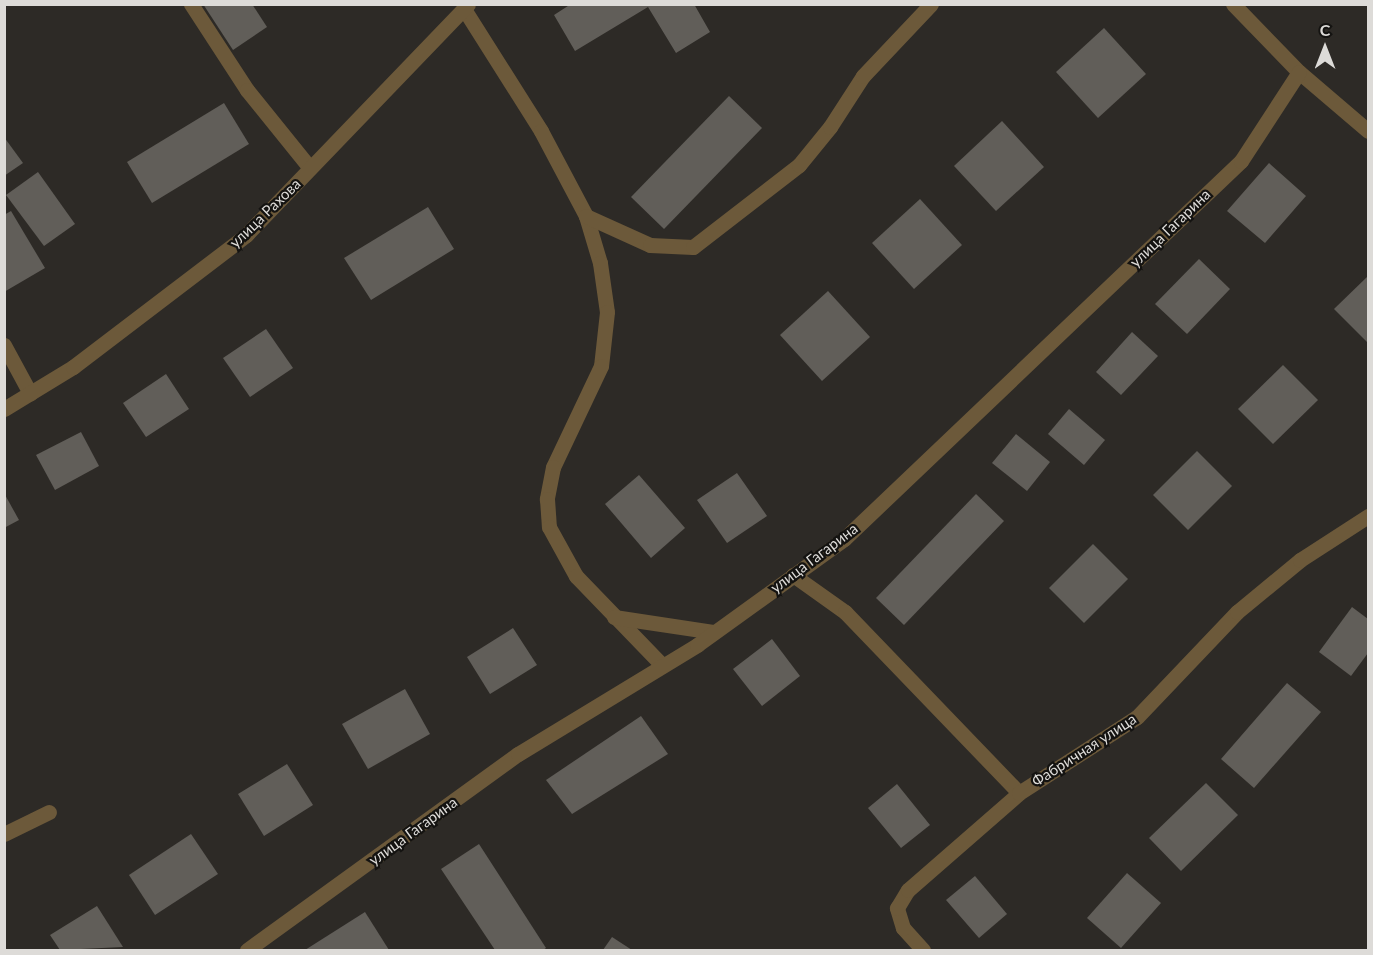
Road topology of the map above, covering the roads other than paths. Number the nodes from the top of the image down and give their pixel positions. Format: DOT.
graph roads {
  1 [pos="191,4"];
  2 [pos="931,4"];
  3 [pos="1233,4"];
  4 [pos="466,7"];
  5 [pos="1299,72"];
  6 [pos="1368,131"];
  7 [pos="310,168"];
  8 [pos="586,216"];
  9 [pos="4,345"];
  10 [pos="30,393"];
  11 [pos="4,409"];
  12 [pos="1368,516"];
  13 [pos="793,575"];
  14 [pos="614,617"];
  15 [pos="713,632"];
  16 [pos="661,664"];
  17 [pos="1019,793"];
  18 [pos="49,812"];
  19 [pos="4,834"];
  20 [pos="247,951"];
  21 [pos="923,951"];
  1 -- 7 [label="street"];
  2 -- 8 [label="street"];
  3 -- 5 [label="street"];
  4 -- 7 [label="street, улица Рахова"];
  4 -- 8 [label="street"];
  5 -- 6 [label="street"];
  5 -- 13 [label="street, улица Гагарина"];
  7 -- 10 [label="street, улица Рахова"];
  8 -- 14 [label="street"];
  9 -- 10 [label="street"];
  10 -- 11 [label="street, улица Рахова"];
  12 -- 17 [label="street, Фабричная улица"];
  13 -- 15 [label="street, улица Гагарина"];
  13 -- 17 [label="street"];
  14 -- 15 [label="street"];
  14 -- 16 [label="street"];
  15 -- 16 [label="street, улица Гагарина"];
  16 -- 20 [label="street, улица Гагарина"];
  17 -- 21 [label="street, Фабричная улица"];
  18 -- 19 [label="street"];
}
